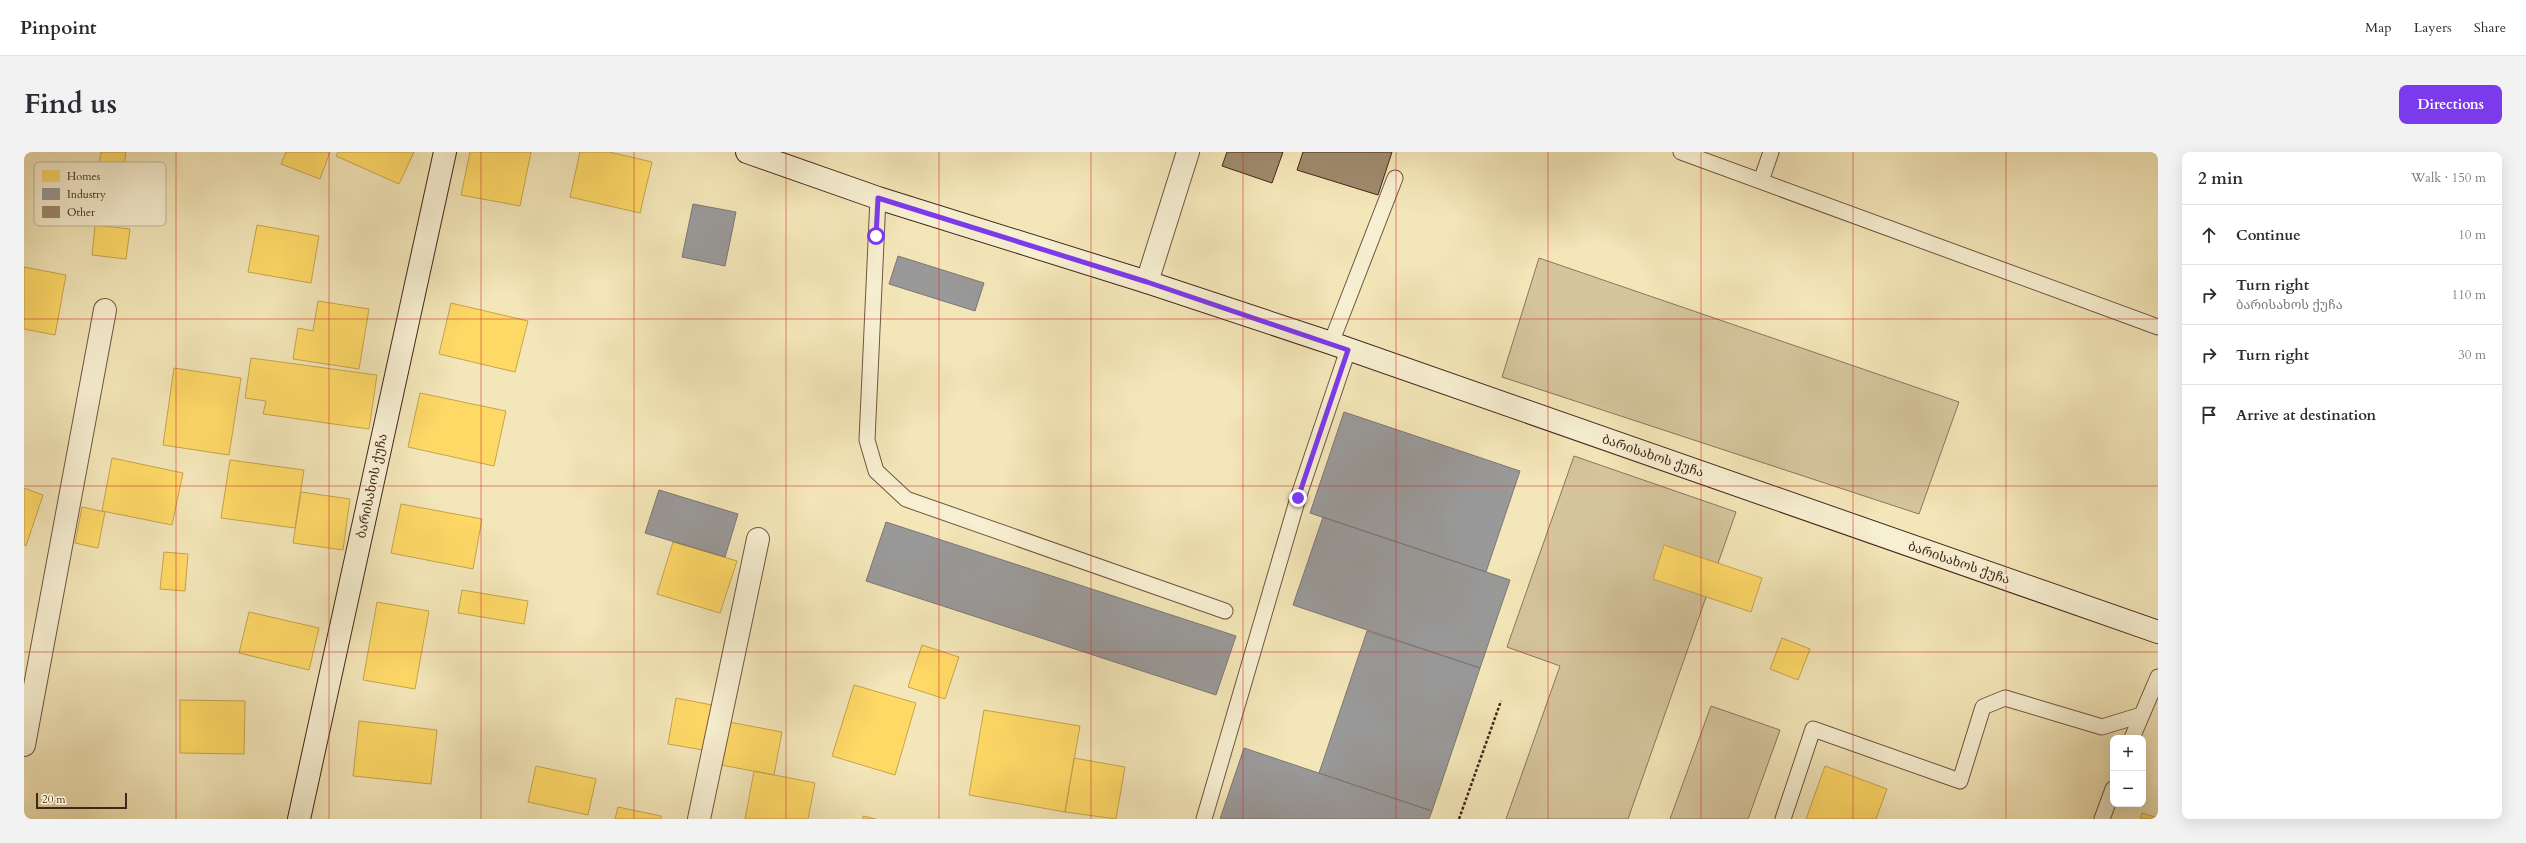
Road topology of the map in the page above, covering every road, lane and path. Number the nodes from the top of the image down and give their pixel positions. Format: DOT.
graph roads {
  1 [pos="445,152"];
  2 [pos="748,152"];
  3 [pos="1188,152"];
  4 [pos="1681,152"];
  5 [pos="1771,152"];
  6 [pos="1395,178"];
  7 [pos="1761,181"];
  8 [pos="878,198"];
  9 [pos="1147,282"];
  10 [pos="105,310"];
  11 [pos="2158,327"];
  12 [pos="1339,347"];
  13 [pos="758,539"];
  14 [pos="1225,611"];
  15 [pos="2158,632"];
  16 [pos="2158,677"];
  17 [pos="1501,701"];
  18 [pos="2141,715"];
  19 [pos="2133,735"];
  20 [pos="24,745"];
  21 [pos="2110,797"];
  22 [pos="299,819"];
  23 [pos="699,819"];
  24 [pos="1204,819"];
  25 [pos="1459,819"];
  26 [pos="1783,819"];
  27 [pos="2102,819"];
  1 -- 22 [label="street, ბარისახოს ქუჩა"];
  2 -- 8 [label="street, ბარისახოს ქუჩა"];
  3 -- 9 [label="street"];
  4 -- 7 [label="lane"];
  5 -- 7 [label="lane"];
  6 -- 12 [label="lane"];
  7 -- 11 [label="lane"];
  8 -- 9 [label="street, ბარისახოს ქუჩა"];
  8 -- 14 [label="lane"];
  9 -- 12 [label="street, ბარისახოს ქუჩა"];
  10 -- 20 [label="street"];
  12 -- 15 [label="street, ბარისახოს ქუჩა"];
  12 -- 24 [label="lane"];
  13 -- 23 [label="street"];
  16 -- 18 [label="lane"];
  17 -- 25 [label="path"];
  18 -- 19 [label="lane"];
  18 -- 26 [label="lane"];
  21 -- 27 [label="lane"];
}
